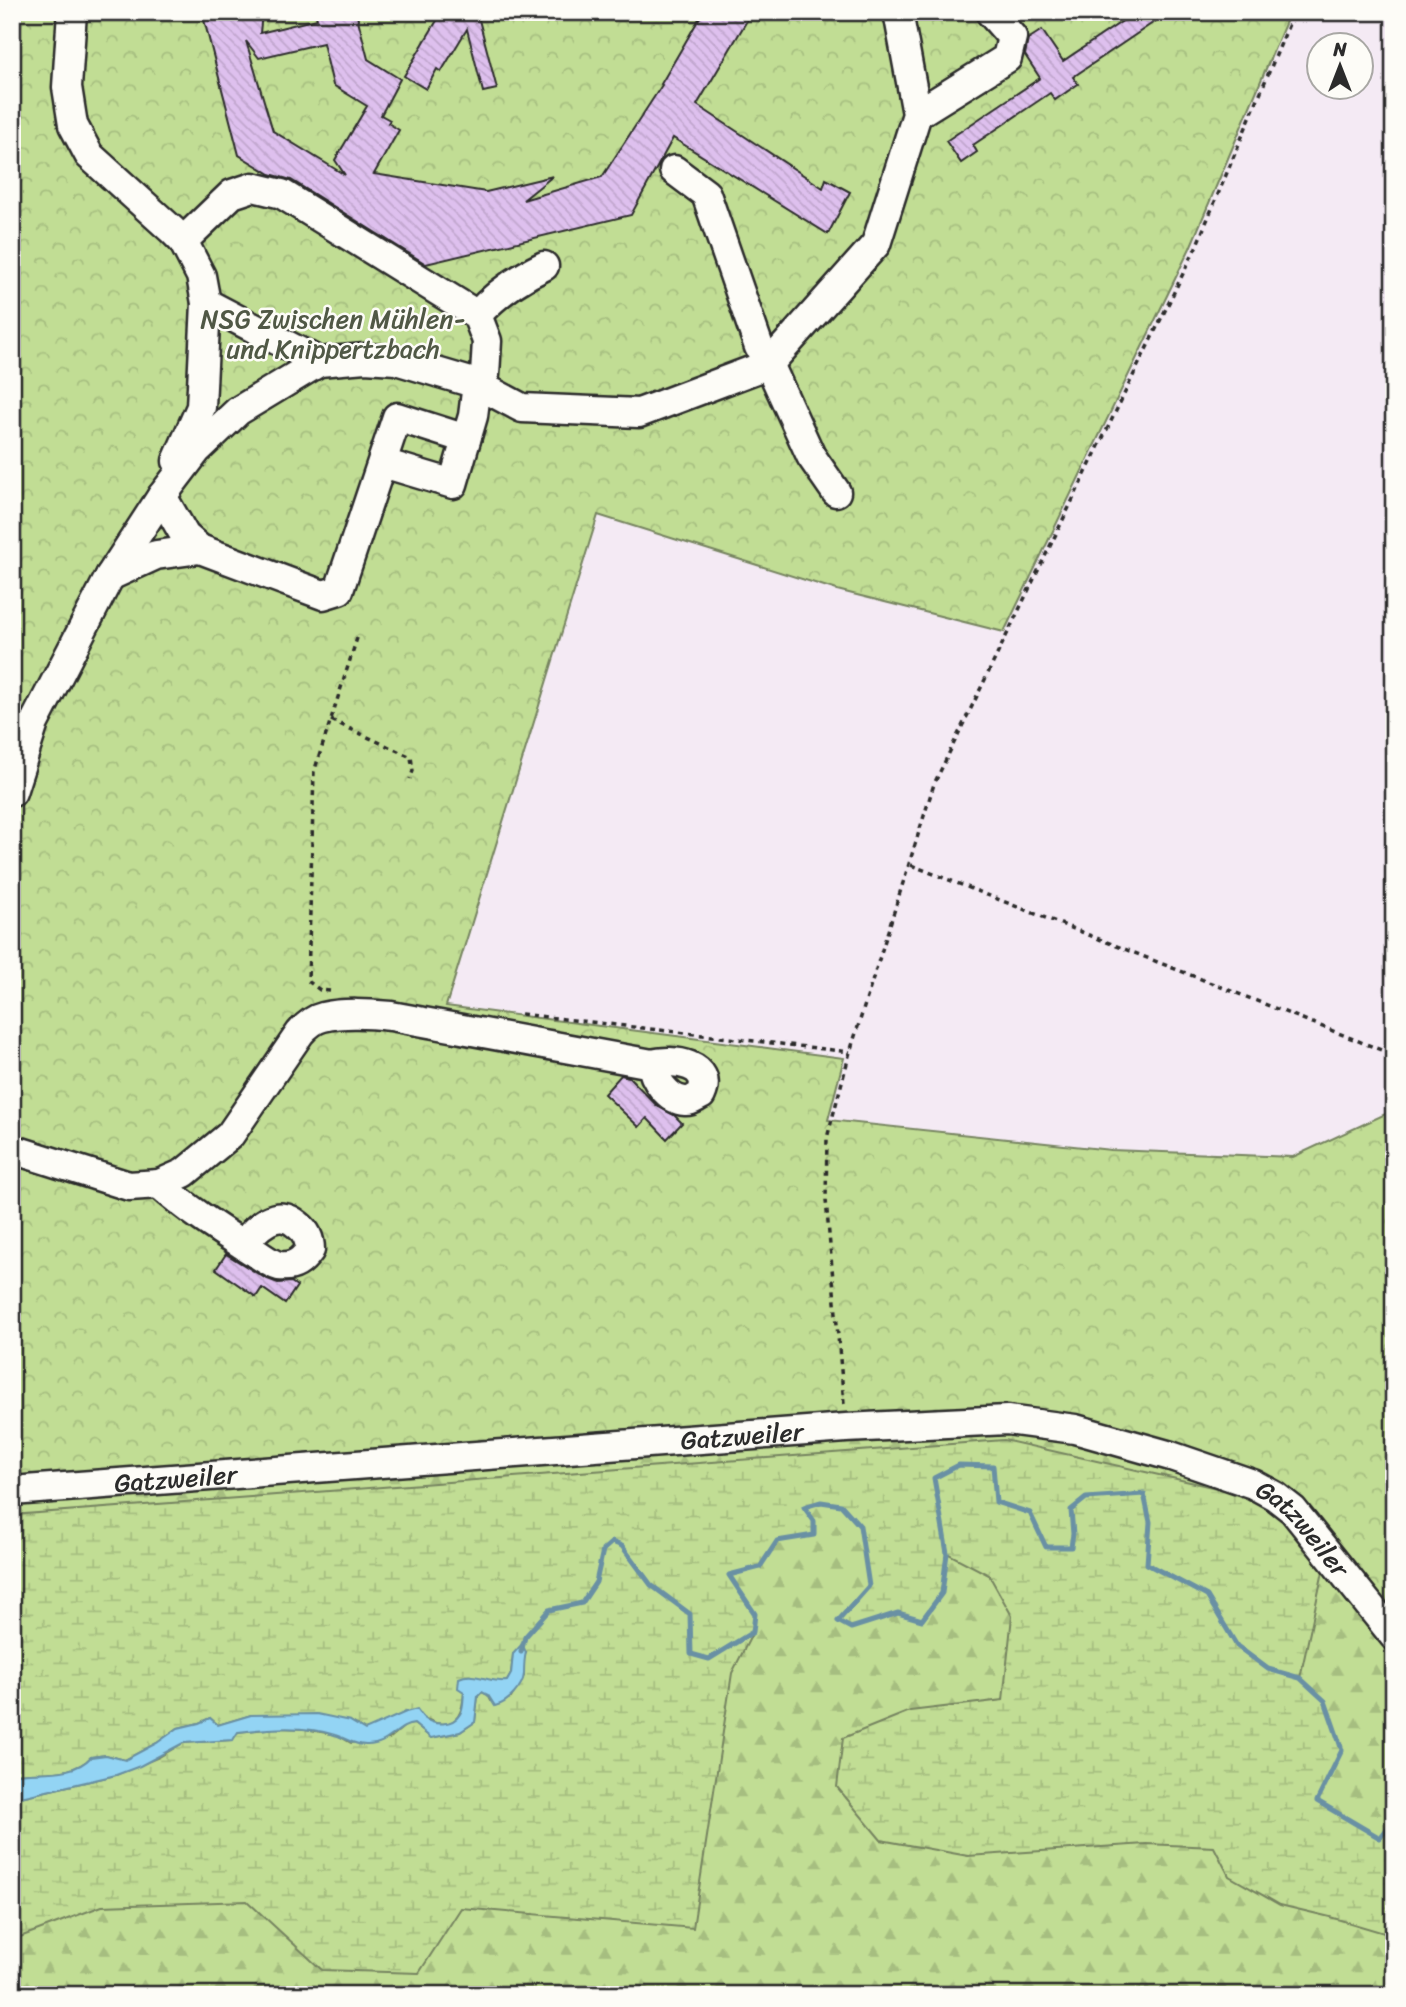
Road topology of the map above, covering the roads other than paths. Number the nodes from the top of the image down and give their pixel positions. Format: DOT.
graph roads {
  1 [pos="72,12"];
  2 [pos="898,12"];
  3 [pos="990,12"];
  4 [pos="917,114"];
  5 [pos="674,170"];
  6 [pos="183,241"];
  7 [pos="544,266"];
  8 [pos="206,303"];
  9 [pos="477,315"];
  10 [pos="319,362"];
  11 [pos="769,364"];
  12 [pos="477,384"];
  13 [pos="467,439"];
  14 [pos="383,463"];
  15 [pos="836,492"];
  16 [pos="162,496"];
  17 [pos="200,550"];
  18 [pos="110,576"];
  19 [pos="12,792"];
  20 [pos="652,1064"];
  21 [pos="12,1149"];
  22 [pos="159,1184"];
  23 [pos="243,1244"];
  24 [pos="12,1491"];
  25 [pos="1394,1636"];
  1 -- 6 [label="street"];
  2 -- 4 [label="street"];
  3 -- 4 [label="street"];
  4 -- 11 [label="street"];
  5 -- 11 [label="street"];
  6 -- 8 [label="street"];
  6 -- 9 [label="street"];
  7 -- 9 [label="street"];
  8 -- 10 [label="street"];
  8 -- 16 [label="street"];
  9 -- 12 [label="street"];
  10 -- 12 [label="street"];
  10 -- 16 [label="street"];
  11 -- 12 [label="street"];
  11 -- 15 [label="street"];
  12 -- 13 [label="street"];
  13 -- 14 [label="street"];
  13 -- 14 [label="street"];
  14 -- 17 [label="street"];
  16 -- 17 [label="street"];
  16 -- 18 [label="street"];
  17 -- 18 [label="street"];
  18 -- 19 [label="street"];
  20 -- 22 [label="street"];
  21 -- 22 [label="street"];
  22 -- 23 [label="street"];
  24 -- 25 [label="street, Gatzweiler"];
}
